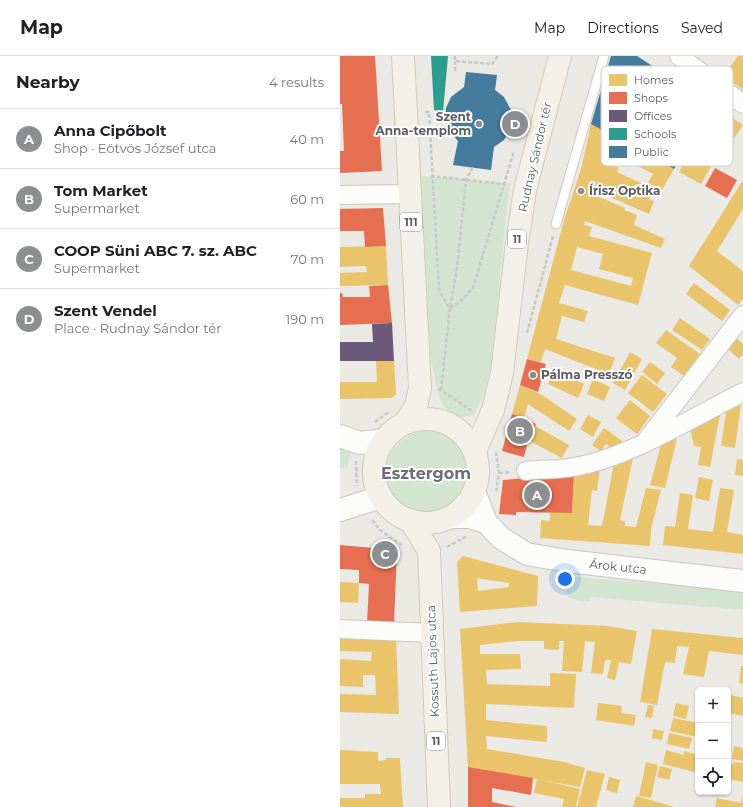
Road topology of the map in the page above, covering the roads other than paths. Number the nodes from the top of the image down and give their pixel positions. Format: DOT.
graph roads {
  1 [pos="403,56"];
  2 [pos="560,56"];
  3 [pos="604,56"];
  4 [pos="679,56"];
  5 [pos="601,66"];
  6 [pos="601,66"];
  7 [pos="692,66"];
  8 [pos="733,96"];
  9 [pos="743,104"];
  10 [pos="409,184"];
  11 [pos="340,195"];
  12 [pos="556,224"];
  13 [pos="743,315"];
  14 [pos="431,389"];
  15 [pos="743,392"];
  16 [pos="400,416"];
  17 [pos="487,423"];
  18 [pos="452,426"];
  19 [pos="350,439"];
  20 [pos="384,440"];
  21 [pos="646,442"];
  22 [pos="475,451"];
  23 [pos="526,471"];
  24 [pos="475,494"];
  25 [pos="381,497"];
  26 [pos="349,507"];
  27 [pos="446,519"];
  28 [pos="410,520"];
  29 [pos="486,522"];
  30 [pos="429,551"];
  31 [pos="743,581"];
  32 [pos="340,629"];
  33 [pos="431,633"];
  34 [pos="439,807"];
  1 -- 10 [label="main road, 111"];
  2 -- 17 [label="main road, Rudnay Sándor tér / 11"];
  3 -- 5 [label="lane"];
  4 -- 7 [label="street"];
  6 -- 12 [label="lane"];
  8 -- 9 [label="street"];
  10 -- 11 [label="street"];
  10 -- 14 [label="main road, 111"];
  13 -- 21 [label="street"];
  14 -- 16 [label="main road, 111"];
  14 -- 18 [label="main road"];
  15 -- 21 [label="street"];
  16 -- 18 [label="main road"];
  16 -- 20 [label="main road"];
  17 -- 18 [label="main road"];
  17 -- 22 [label="main road, Rudnay Sándor tér / 11"];
  18 -- 22 [label="main road"];
  19 -- 20 [label="main road"];
  20 -- 25 [label="main road"];
  21 -- 23 [label="street"];
  22 -- 24 [label="main road"];
  24 -- 27 [label="main road"];
  24 -- 29 [label="main road, Árok utca"];
  25 -- 26 [label="main road"];
  25 -- 28 [label="main road"];
  27 -- 28 [label="main road"];
  27 -- 29 [label="main road"];
  27 -- 30 [label="main road, 11"];
  28 -- 30 [label="main road"];
  29 -- 31 [label="main road, Árok utca"];
  30 -- 33 [label="main road, Kossuth Lajos utca / 11"];
  32 -- 33 [label="street"];
  33 -- 34 [label="main road, Kossuth Lajos utca / 11"];
}
